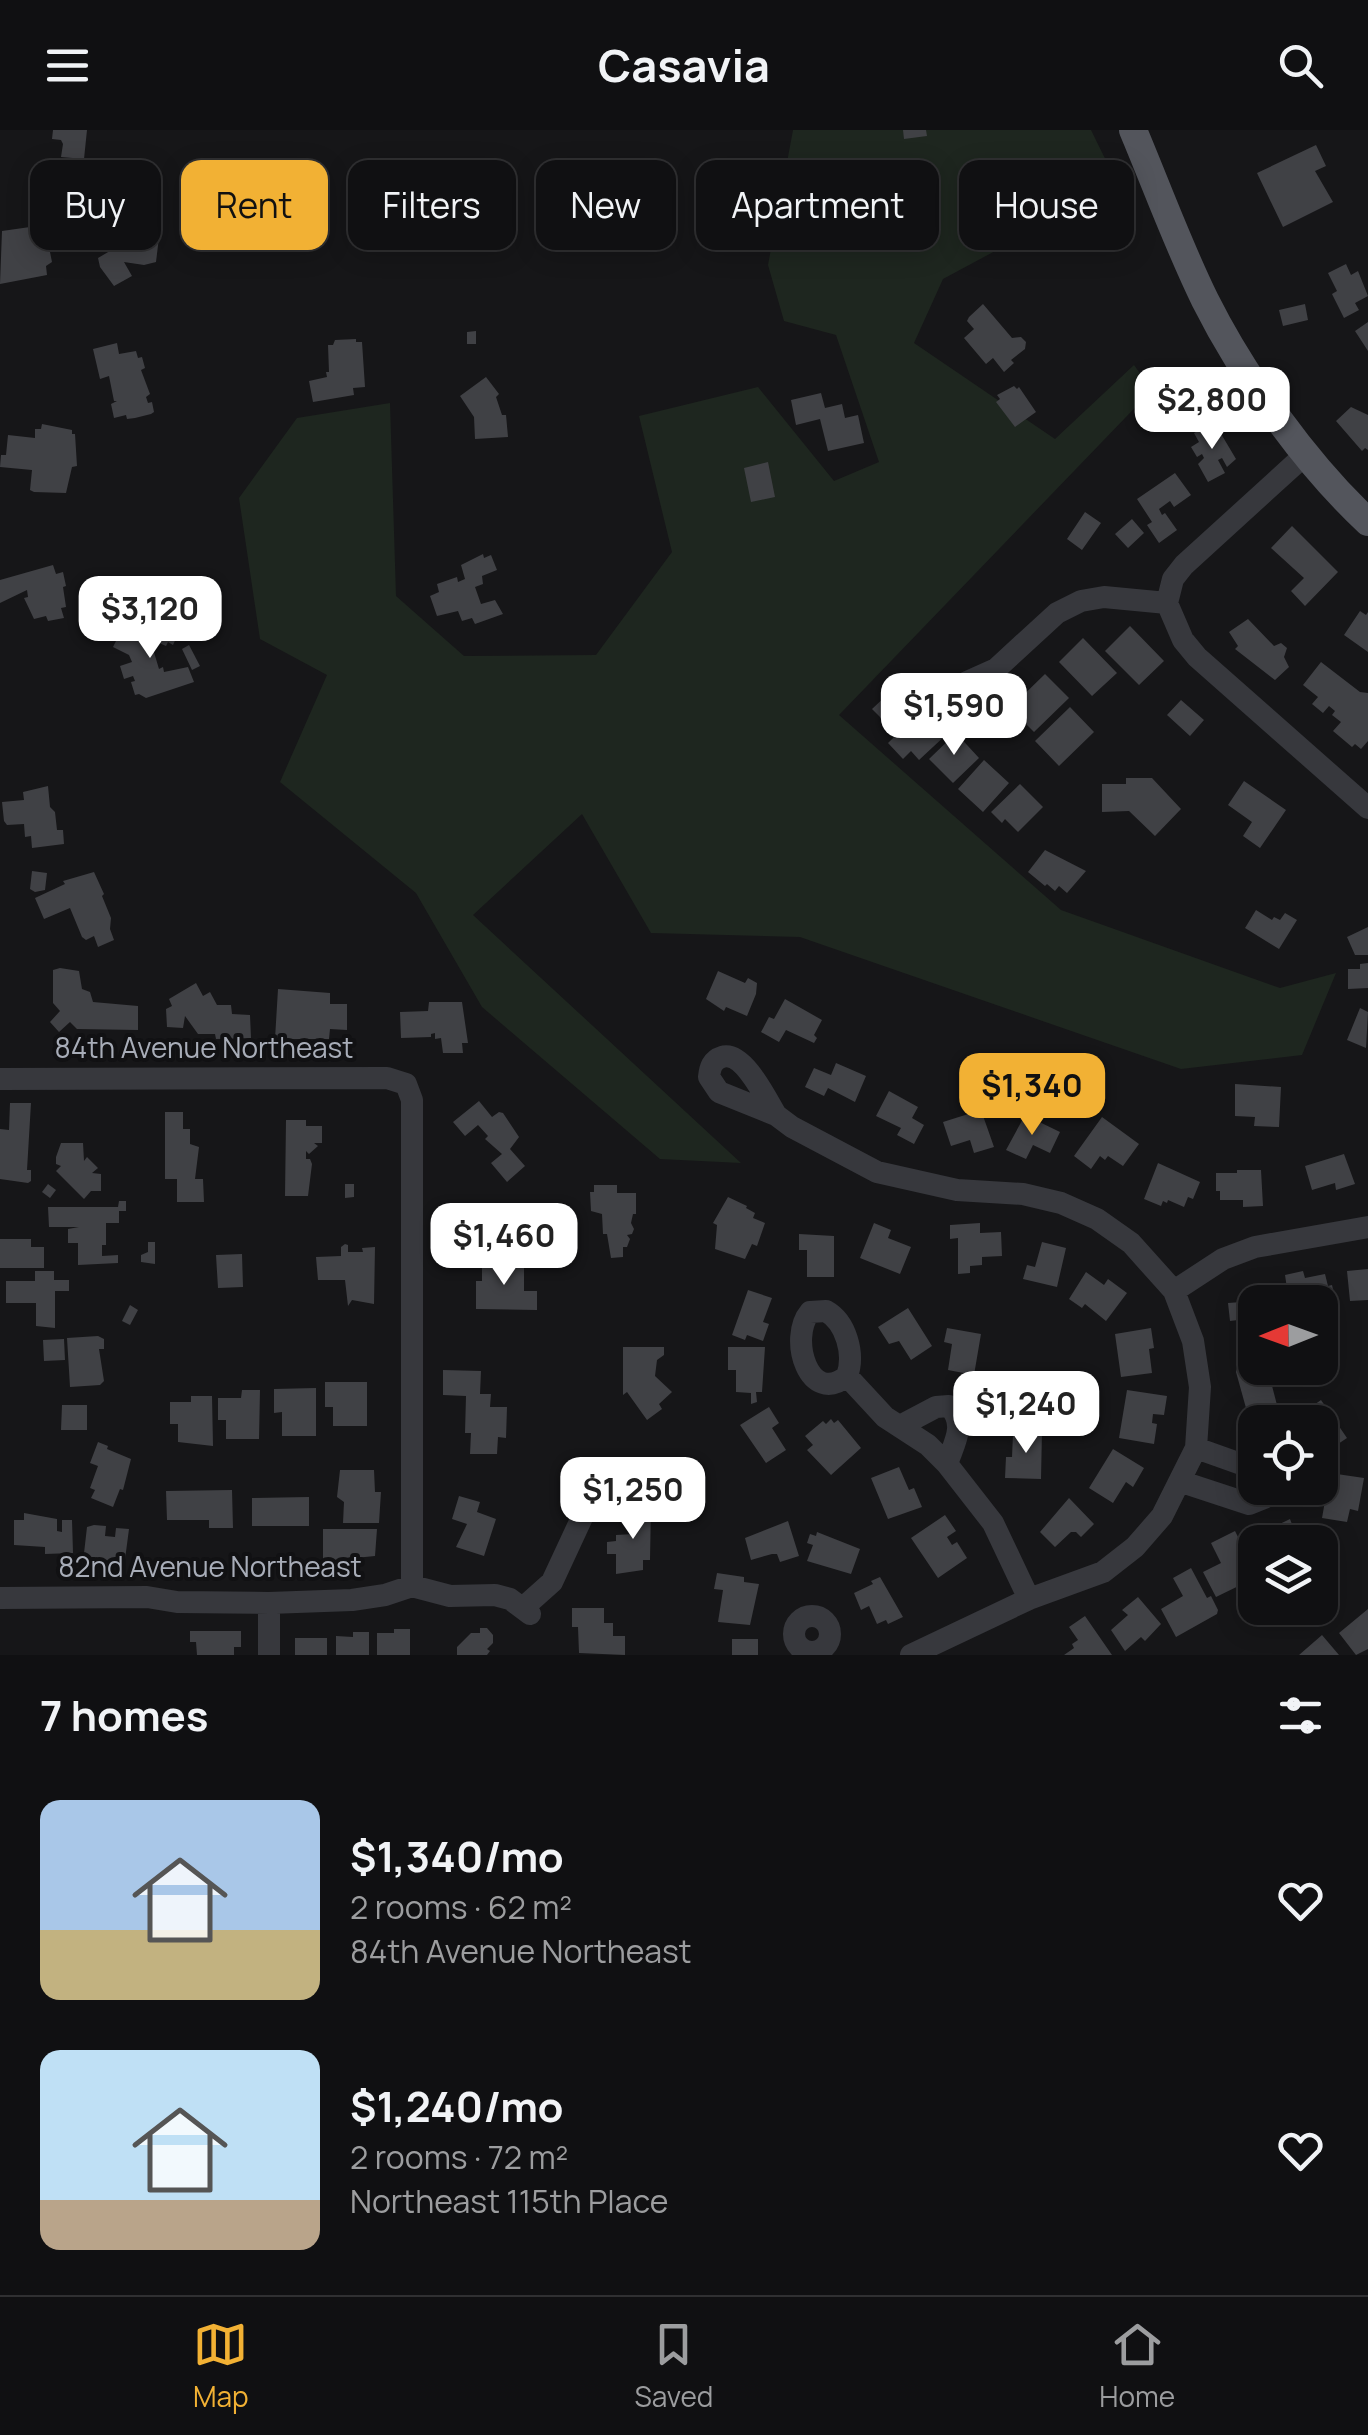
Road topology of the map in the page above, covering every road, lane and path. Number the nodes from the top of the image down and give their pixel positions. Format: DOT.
graph roads {
  1 [pos="1133,130"];
  2 [pos="1308,453"];
  3 [pos="1368,522"];
  4 [pos="1167,603"];
  5 [pos="967,682"];
  6 [pos="1368,808"];
  7 [pos="0,1079"];
  8 [pos="776,1114"];
  9 [pos="1368,1227"];
  10 [pos="1174,1291"];
  11 [pos="848,1376"];
  12 [pos="900,1426"];
  13 [pos="1196,1448"];
  14 [pos="1238,1463"];
  15 [pos="947,1464"];
  16 [pos="598,1482"];
  17 [pos="1182,1482"];
  18 [pos="1238,1500"];
  19 [pos="412,1586"];
  20 [pos="0,1598"];
  21 [pos="1029,1599"];
  22 [pos="269,1603"];
  23 [pos="268,1655"];
  24 [pos="911,1655"];
  1 -- 2 [label="main road"];
  2 -- 3 [label="main road"];
  2 -- 4 [label="street"];
  4 -- 5 [label="street"];
  4 -- 6 [label="street"];
  7 -- 19 [label="street, 84th Avenue Northeast"];
  8 -- 10 [label="street"];
  9 -- 10 [label="street"];
  10 -- 13 [label="street"];
  11 -- 12 [label="street"];
  12 -- 15 [label="street"];
  12 -- 15 [label="street"];
  13 -- 14 [label="street"];
  13 -- 17 [label="street"];
  15 -- 21 [label="street"];
  16 -- 19 [label="street, 82nd Avenue Northeast"];
  17 -- 18 [label="street"];
  17 -- 21 [label="street"];
  19 -- 22 [label="street, 82nd Avenue Northeast"];
  20 -- 22 [label="street, 82nd Avenue Northeast"];
  21 -- 24 [label="street"];
  22 -- 23 [label="street"];
}
